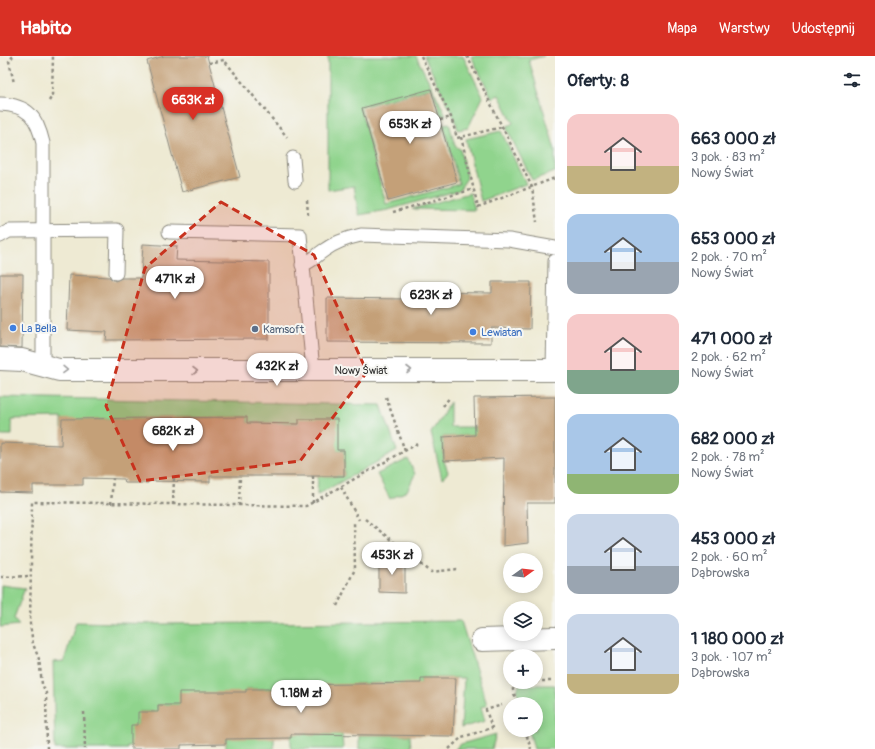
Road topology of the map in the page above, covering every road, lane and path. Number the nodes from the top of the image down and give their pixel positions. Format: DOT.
graph roads {
  1 [pos="13,56"];
  2 [pos="53,56"];
  3 [pos="421,56"];
  4 [pos="467,56"];
  5 [pos="209,64"];
  6 [pos="14,83"];
  7 [pos="0,104"];
  8 [pos="451,117"];
  9 [pos="440,120"];
  10 [pos="36,122"];
  11 [pos="502,127"];
  12 [pos="461,137"];
  13 [pos="290,140"];
  14 [pos="293,158"];
  15 [pos="555,178"];
  16 [pos="295,181"];
  17 [pos="532,187"];
  18 [pos="307,197"];
  19 [pos="309,220"];
  20 [pos="42,230"];
  21 [pos="169,232"];
  22 [pos="0,236"];
  23 [pos="540,245"];
  24 [pos="555,248"];
  25 [pos="555,261"];
  26 [pos="302,265"];
  27 [pos="116,273"];
  28 [pos="0,360"];
  29 [pos="43,365"];
  30 [pos="313,370"];
  31 [pos="554,370"];
  32 [pos="417,444"];
  33 [pos="240,476"];
  34 [pos="313,476"];
  35 [pos="174,477"];
  36 [pos="113,478"];
  37 [pos="341,487"];
  38 [pos="313,503"];
  39 [pos="111,504"];
  40 [pos="173,505"];
  41 [pos="240,506"];
  42 [pos="365,518"];
  43 [pos="358,520"];
  44 [pos="354,521"];
  45 [pos="458,569"];
  46 [pos="31,576"];
  47 [pos="1,577"];
  48 [pos="336,606"];
  49 [pos="555,638"];
  50 [pos="482,640"];
  51 [pos="543,681"];
  52 [pos="555,681"];
  53 [pos="502,705"];
  54 [pos="84,712"];
  55 [pos="527,737"];
  56 [pos="47,749"];
  57 [pos="85,749"];
  58 [pos="449,749"];
  59 [pos="531,749"];
  1 -- 6 [label="path"];
  2 -- 10 [label="path"];
  3 -- 8 [label="path"];
  4 -- 11 [label="path"];
  5 -- 13 [label="path"];
  7 -- 10 [label="lane"];
  8 -- 9 [label="path"];
  8 -- 12 [label="path"];
  10 -- 20 [label="lane"];
  11 -- 12 [label="path"];
  11 -- 17 [label="path"];
  12 -- 17 [label="path"];
  14 -- 16 [label="lane"];
  15 -- 17 [label="path"];
  17 -- 23 [label="path"];
  18 -- 19 [label="path"];
  20 -- 22 [label="lane"];
  20 -- 27 [label="lane"];
  20 -- 29 [label="lane"];
  21 -- 26 [label="lane"];
  23 -- 24 [label="lane"];
  23 -- 26 [label="lane"];
  25 -- 31 [label="lane"];
  26 -- 30 [label="lane"];
  28 -- 29 [label="street, Nowy Świat"];
  29 -- 30 [label="street, Nowy Świat, one-way"];
  30 -- 31 [label="street, Nowy Świat, one-way"];
  32 -- 37 [label="path"];
  33 -- 41 [label="path"];
  34 -- 38 [label="path"];
  35 -- 40 [label="path"];
  36 -- 39 [label="path"];
  37 -- 38 [label="path"];
  37 -- 43 [label="path"];
  38 -- 41 [label="path"];
  39 -- 40 [label="path"];
  39 -- 46 [label="path"];
  40 -- 41 [label="path"];
  42 -- 45 [label="path"];
  44 -- 48 [label="path"];
  46 -- 47 [label="path"];
  46 -- 56 [label="path"];
  49 -- 50 [label="street"];
  51 -- 52 [label="path"];
  53 -- 58 [label="path"];
  54 -- 57 [label="path"];
  55 -- 59 [label="path"];
}
